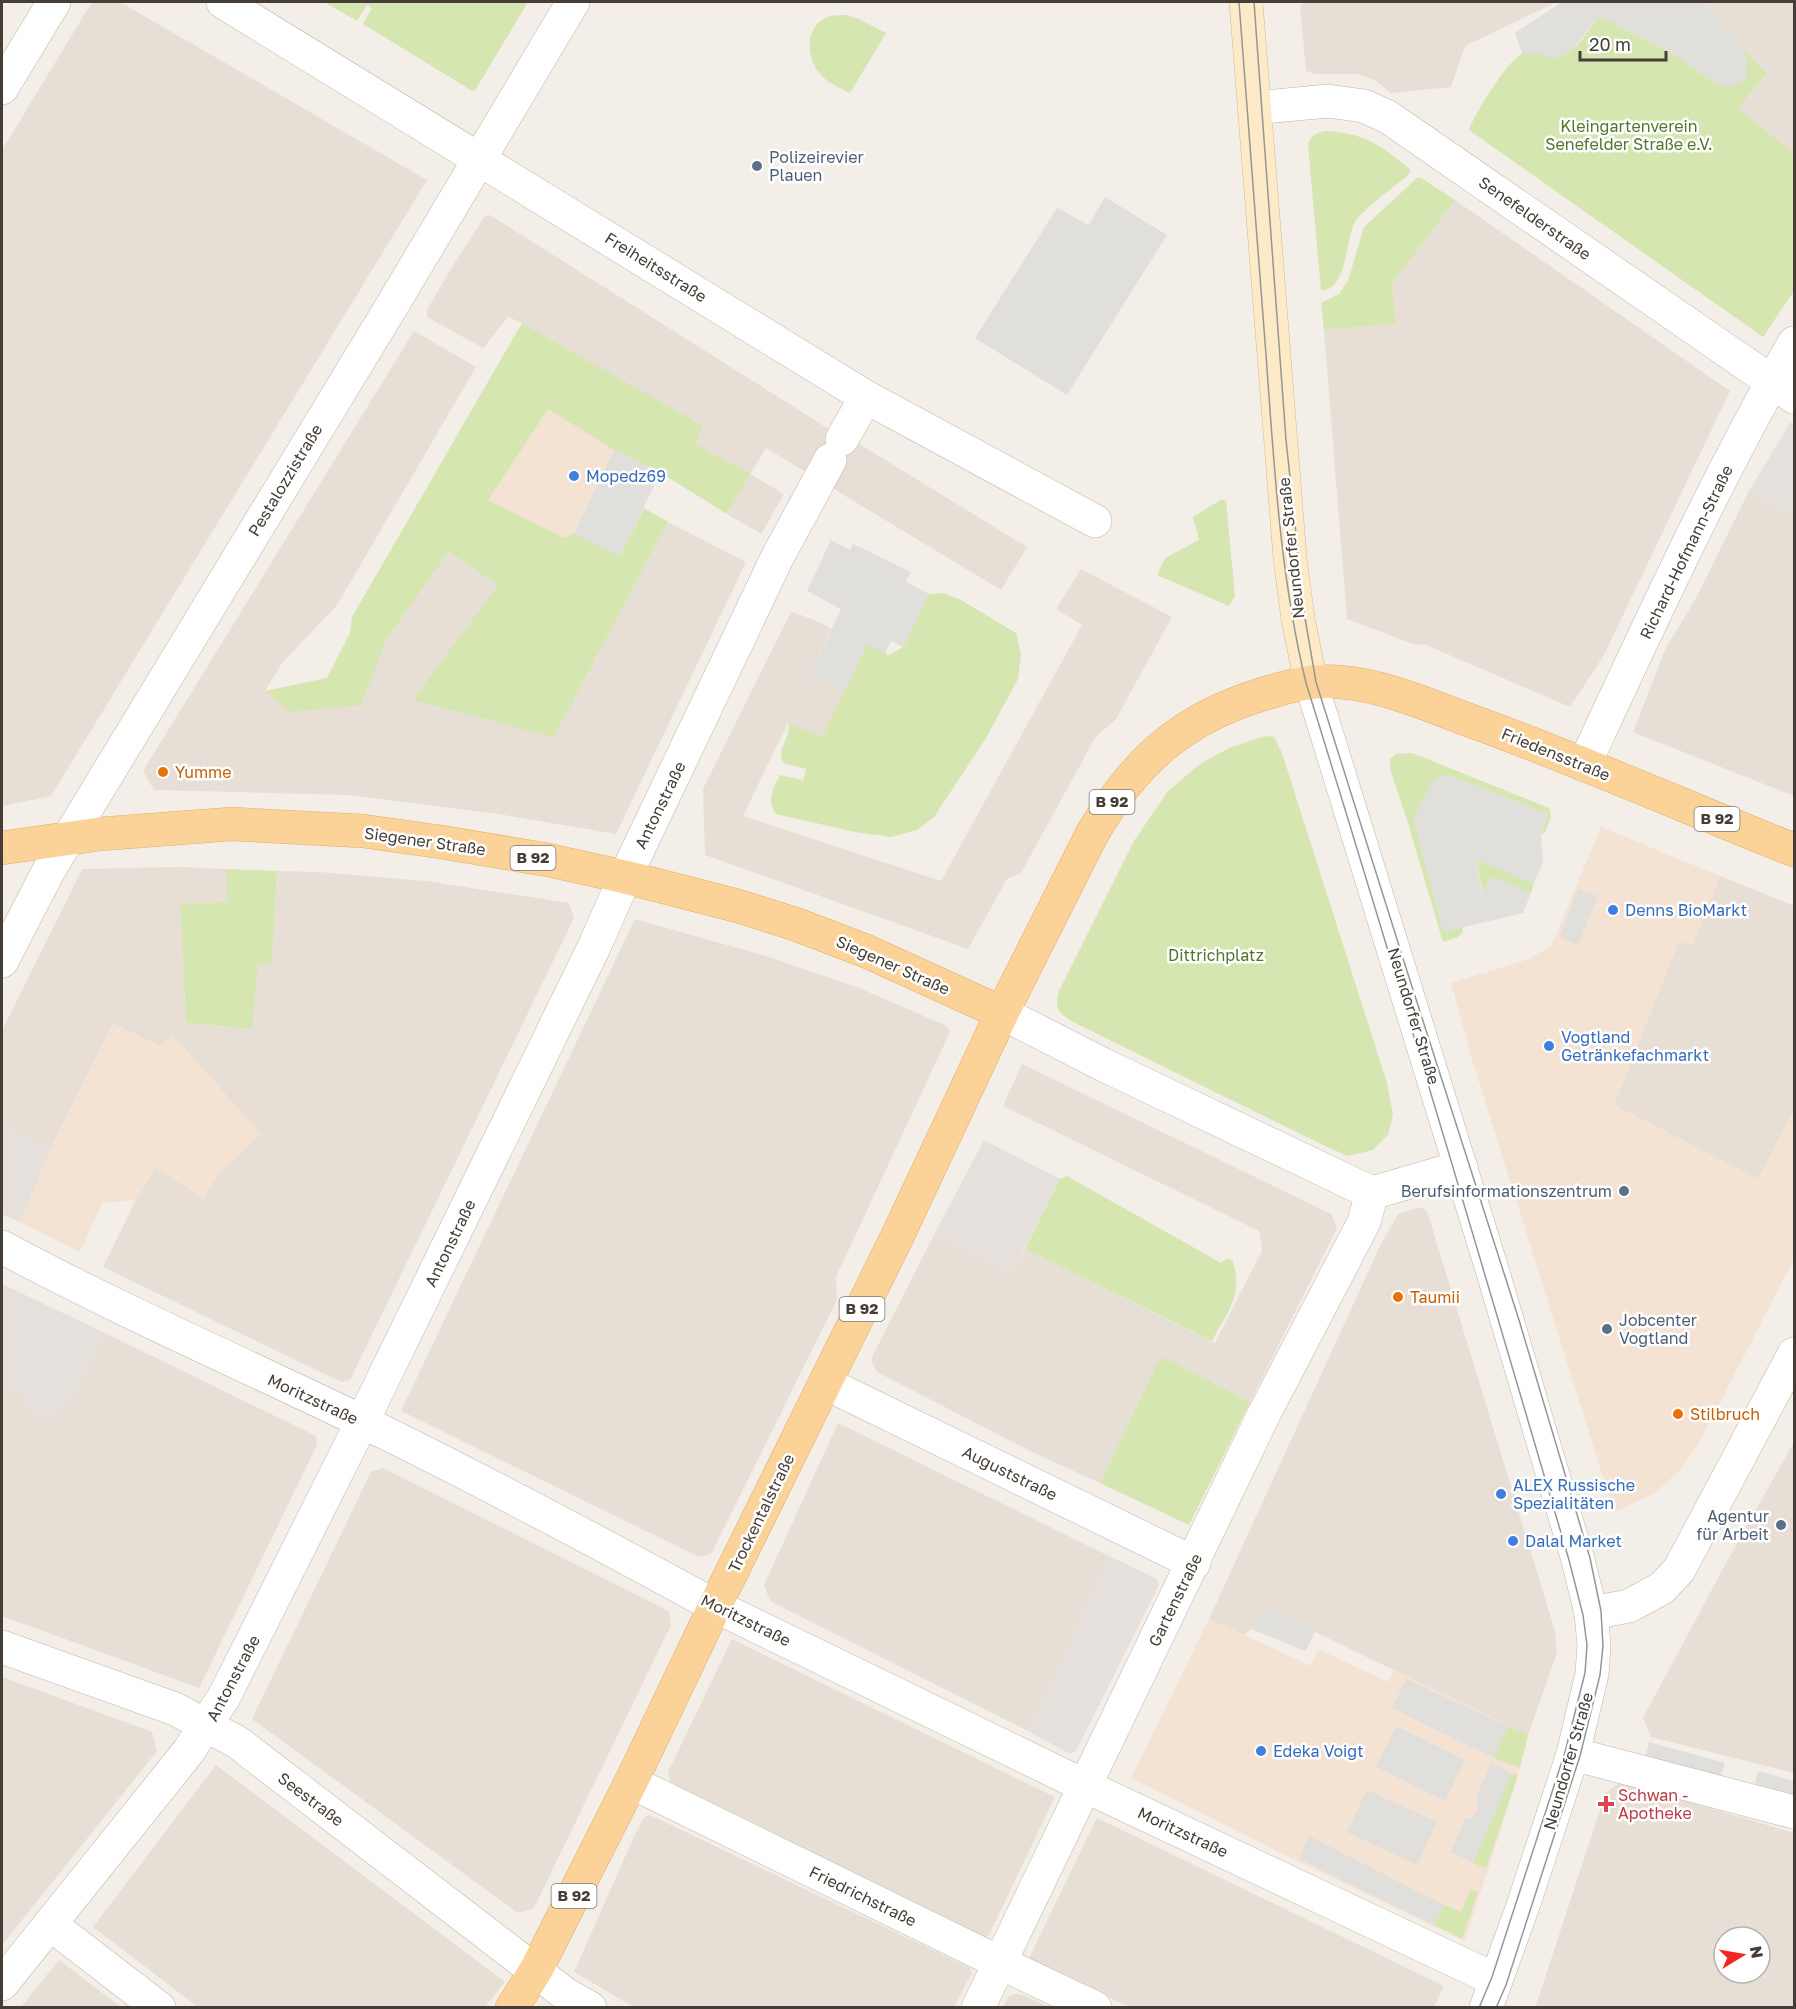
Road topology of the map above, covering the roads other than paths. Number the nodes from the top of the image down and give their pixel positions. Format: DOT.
graph roads {
  1 [pos="54,2"];
  2 [pos="223,2"];
  3 [pos="573,2"];
  4 [pos="1246,2"];
  5 [pos="2,88"];
  6 [pos="1254,108"];
  7 [pos="479,159"];
  8 [pos="1794,343"];
  9 [pos="1783,389"];
  10 [pos="866,397"];
  11 [pos="1095,521"];
  12 [pos="1311,683"];
  13 [pos="1584,765"];
  14 [pos="69,837"];
  15 [pos="2,848"];
  16 [pos="1794,850"];
  17 [pos="625,877"];
  18 [pos="2,961"];
  19 [pos="1002,1013"];
  20 [pos="1461,1167"];
  21 [pos="1372,1193"];
  22 [pos="2,1247"];
  23 [pos="1793,1359"];
  24 [pos="825,1383"];
  25 [pos="362,1422"];
  26 [pos="1194,1563"];
  27 [pos="715,1606"];
  28 [pos="1591,1613"];
  29 [pos="2,1647"];
  30 [pos="208,1725"];
  31 [pos="1573,1754"];
  32 [pos="631,1782"];
  33 [pos="1085,1786"];
  34 [pos="1794,1812"];
  35 [pos="50,1924"];
  36 [pos="1000,1963"];
  37 [pos="536,1970"];
  38 [pos="2,1984"];
  39 [pos="1491,1994"];
  40 [pos="159,2007"];
  41 [pos="512,2007"];
  42 [pos="590,2007"];
  43 [pos="978,2007"];
  44 [pos="1095,2007"];
  1 -- 5 [label="street"];
  2 -- 7 [label="street, Freiheitsstraße"];
  3 -- 7 [label="street, Pestalozzistraße"];
  4 -- 6 [label="street, Neundorfer Straße"];
  6 -- 9 [label="street, Senefelderstraße"];
  6 -- 12 [label="street, Neundorfer Straße"];
  7 -- 10 [label="street, Freiheitsstraße"];
  7 -- 14 [label="street, Pestalozzistraße"];
  8 -- 9 [label="street, Richard-Hofmann-Straße"];
  9 -- 13 [label="street, Richard-Hofmann-Straße"];
  10 -- 11 [label="street, Freiheitsstraße"];
  10 -- 17 [label="street, Antonstraße"];
  12 -- 13 [label="main road, Friedensstraße / B 92"];
  12 -- 19 [label="main road, B 92"];
  12 -- 20 [label="street, Neundorfer Straße"];
  13 -- 16 [label="main road, Friedensstraße / B 92"];
  14 -- 15 [label="main road, Siegener Straße / B 92"];
  14 -- 17 [label="main road, Siegener Straße / B 92"];
  14 -- 18 [label="street, Pestalozzistraße"];
  17 -- 19 [label="main road, Siegener Straße / B 92"];
  17 -- 25 [label="street, Antonstraße"];
  19 -- 21 [label="street"];
  19 -- 24 [label="main road, Trockentalstraße / B 92"];
  20 -- 21 [label="street"];
  20 -- 28 [label="street, Neundorfer Straße"];
  21 -- 26 [label="street, Gartenstraße"];
  22 -- 25 [label="street, Moritzstraße"];
  23 -- 28 [label="street"];
  24 -- 26 [label="street, Auguststraße"];
  24 -- 27 [label="main road, Trockentalstraße / B 92"];
  25 -- 27 [label="street, Moritzstraße"];
  25 -- 30 [label="street, Antonstraße"];
  26 -- 33 [label="street, Gartenstraße"];
  27 -- 32 [label="main road, Trockentalstraße / B 92"];
  27 -- 33 [label="street, Moritzstraße"];
  28 -- 31 [label="street, Neundorfer Straße"];
  29 -- 30 [label="street, Seestraße"];
  30 -- 35 [label="street, Antonstraße"];
  30 -- 37 [label="street, Seestraße"];
  31 -- 34 [label="street"];
  31 -- 39 [label="street, Neundorfer Straße"];
  32 -- 36 [label="street, Friedrichstraße"];
  32 -- 37 [label="main road, Trockentalstraße / B 92"];
  33 -- 36 [label="street, Gartenstraße"];
  33 -- 39 [label="street, Moritzstraße"];
  35 -- 38 [label="street, Antonstraße"];
  35 -- 40 [label="street"];
  36 -- 43 [label="street, Gartenstraße"];
  36 -- 44 [label="street, Friedrichstraße"];
  37 -- 41 [label="main road, Trockentalstraße / B 92"];
  37 -- 42 [label="street, Seestraße"];
}
